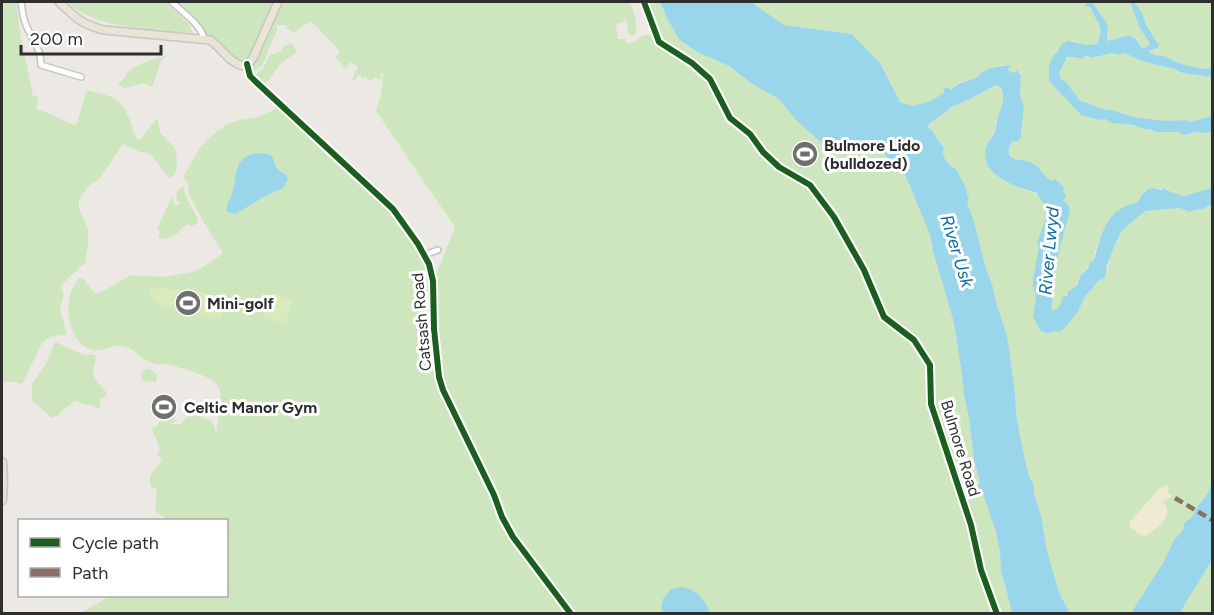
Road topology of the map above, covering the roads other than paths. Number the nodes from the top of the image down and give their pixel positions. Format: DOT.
graph roads {
  1 [pos="21,2"];
  2 [pos="59,2"];
  3 [pos="172,2"];
  4 [pos="278,2"];
  5 [pos="644,2"];
  6 [pos="204,38"];
  7 [pos="247,64"];
  8 [pos="81,77"];
  9 [pos="438,250"];
  10 [pos="424,255"];
  11 [pos="2,462"];
  12 [pos="2,500"];
  13 [pos="571,614"];
  14 [pos="998,614"];
  1 -- 8 [label="street"];
  2 -- 6 [label="main road"];
  3 -- 6 [label="street"];
  4 -- 7 [label="main road"];
  5 -- 14 [label="street, Bulmore Road"];
  6 -- 7 [label="main road"];
  7 -- 10 [label="street, Catsash Road"];
  9 -- 10 [label="street"];
  10 -- 13 [label="street, Catsash Road"];
  11 -- 12 [label="highway"];
}
